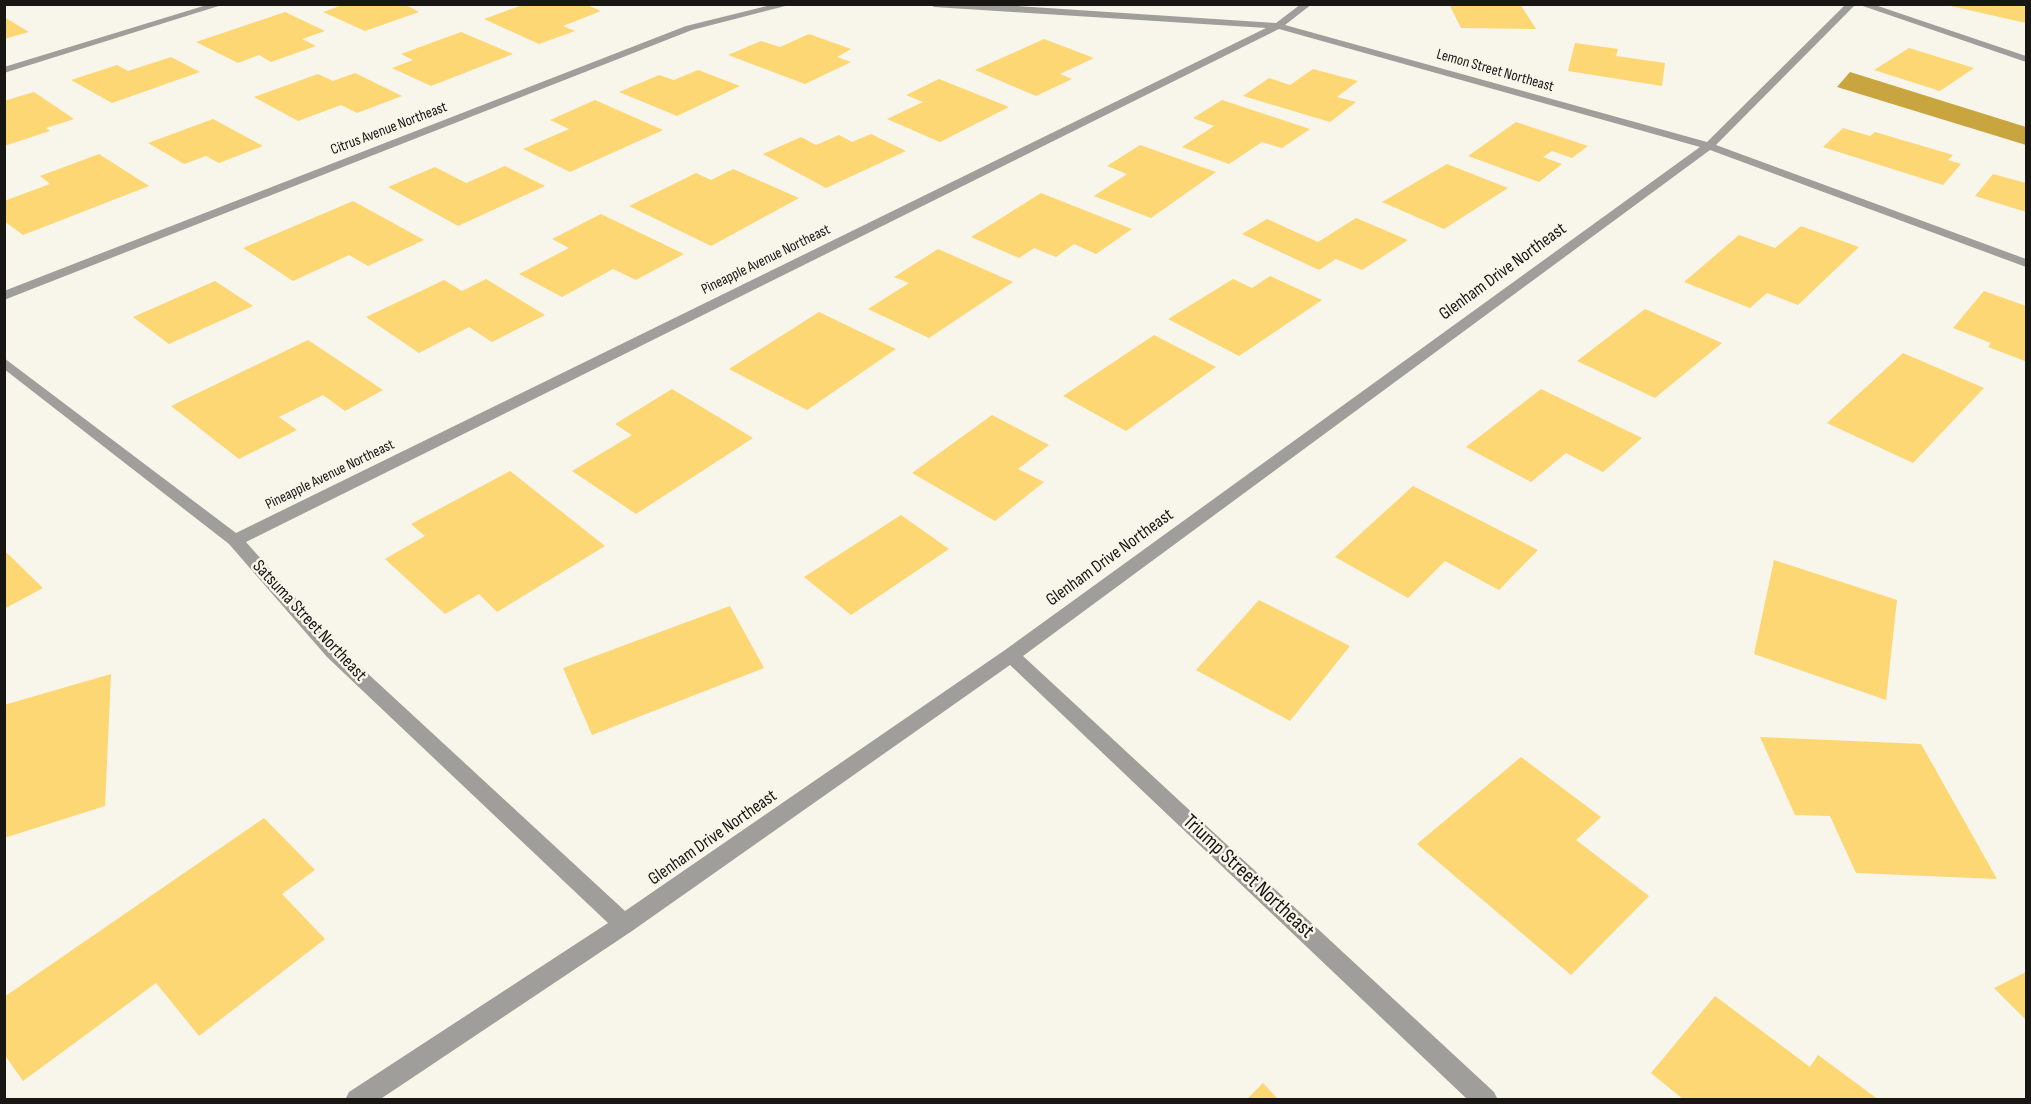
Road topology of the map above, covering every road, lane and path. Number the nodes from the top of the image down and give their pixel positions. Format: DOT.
graph roads {
  1 [pos="221,4"];
  2 [pos="789,4"];
  3 [pos="934,4"];
  4 [pos="1308,4"];
  5 [pos="1852,4"];
  6 [pos="1861,4"];
  7 [pos="1278,26"];
  8 [pos="2026,59"];
  9 [pos="4,70"];
  10 [pos="1709,146"];
  11 [pos="2026,263"];
  12 [pos="4,296"];
  13 [pos="4,362"];
  14 [pos="235,540"];
  15 [pos="1011,655"];
  16 [pos="624,924"];
  17 [pos="357,1100"];
  18 [pos="1486,1100"];
  1 -- 9 [label="street"];
  2 -- 12 [label="street, Citrus Avenue Northeast"];
  3 -- 7 [label="street, Lemon Street Northeast"];
  4 -- 7 [label="street, Pineapple Avenue Northeast"];
  5 -- 10 [label="street, Glenham Drive Northeast"];
  6 -- 8 [label="street"];
  7 -- 10 [label="street, Lemon Street Northeast"];
  7 -- 14 [label="street, Pineapple Avenue Northeast"];
  10 -- 11 [label="street, Lemon Street Northeast"];
  10 -- 15 [label="street, Glenham Drive Northeast"];
  13 -- 14 [label="street, Satsuma Street Northeast"];
  14 -- 16 [label="street, Satsuma Street Northeast"];
  15 -- 16 [label="street, Glenham Drive Northeast"];
  15 -- 18 [label="street, Triump Street Northeast"];
  16 -- 17 [label="street, Glenham Drive Northeast"];
}
